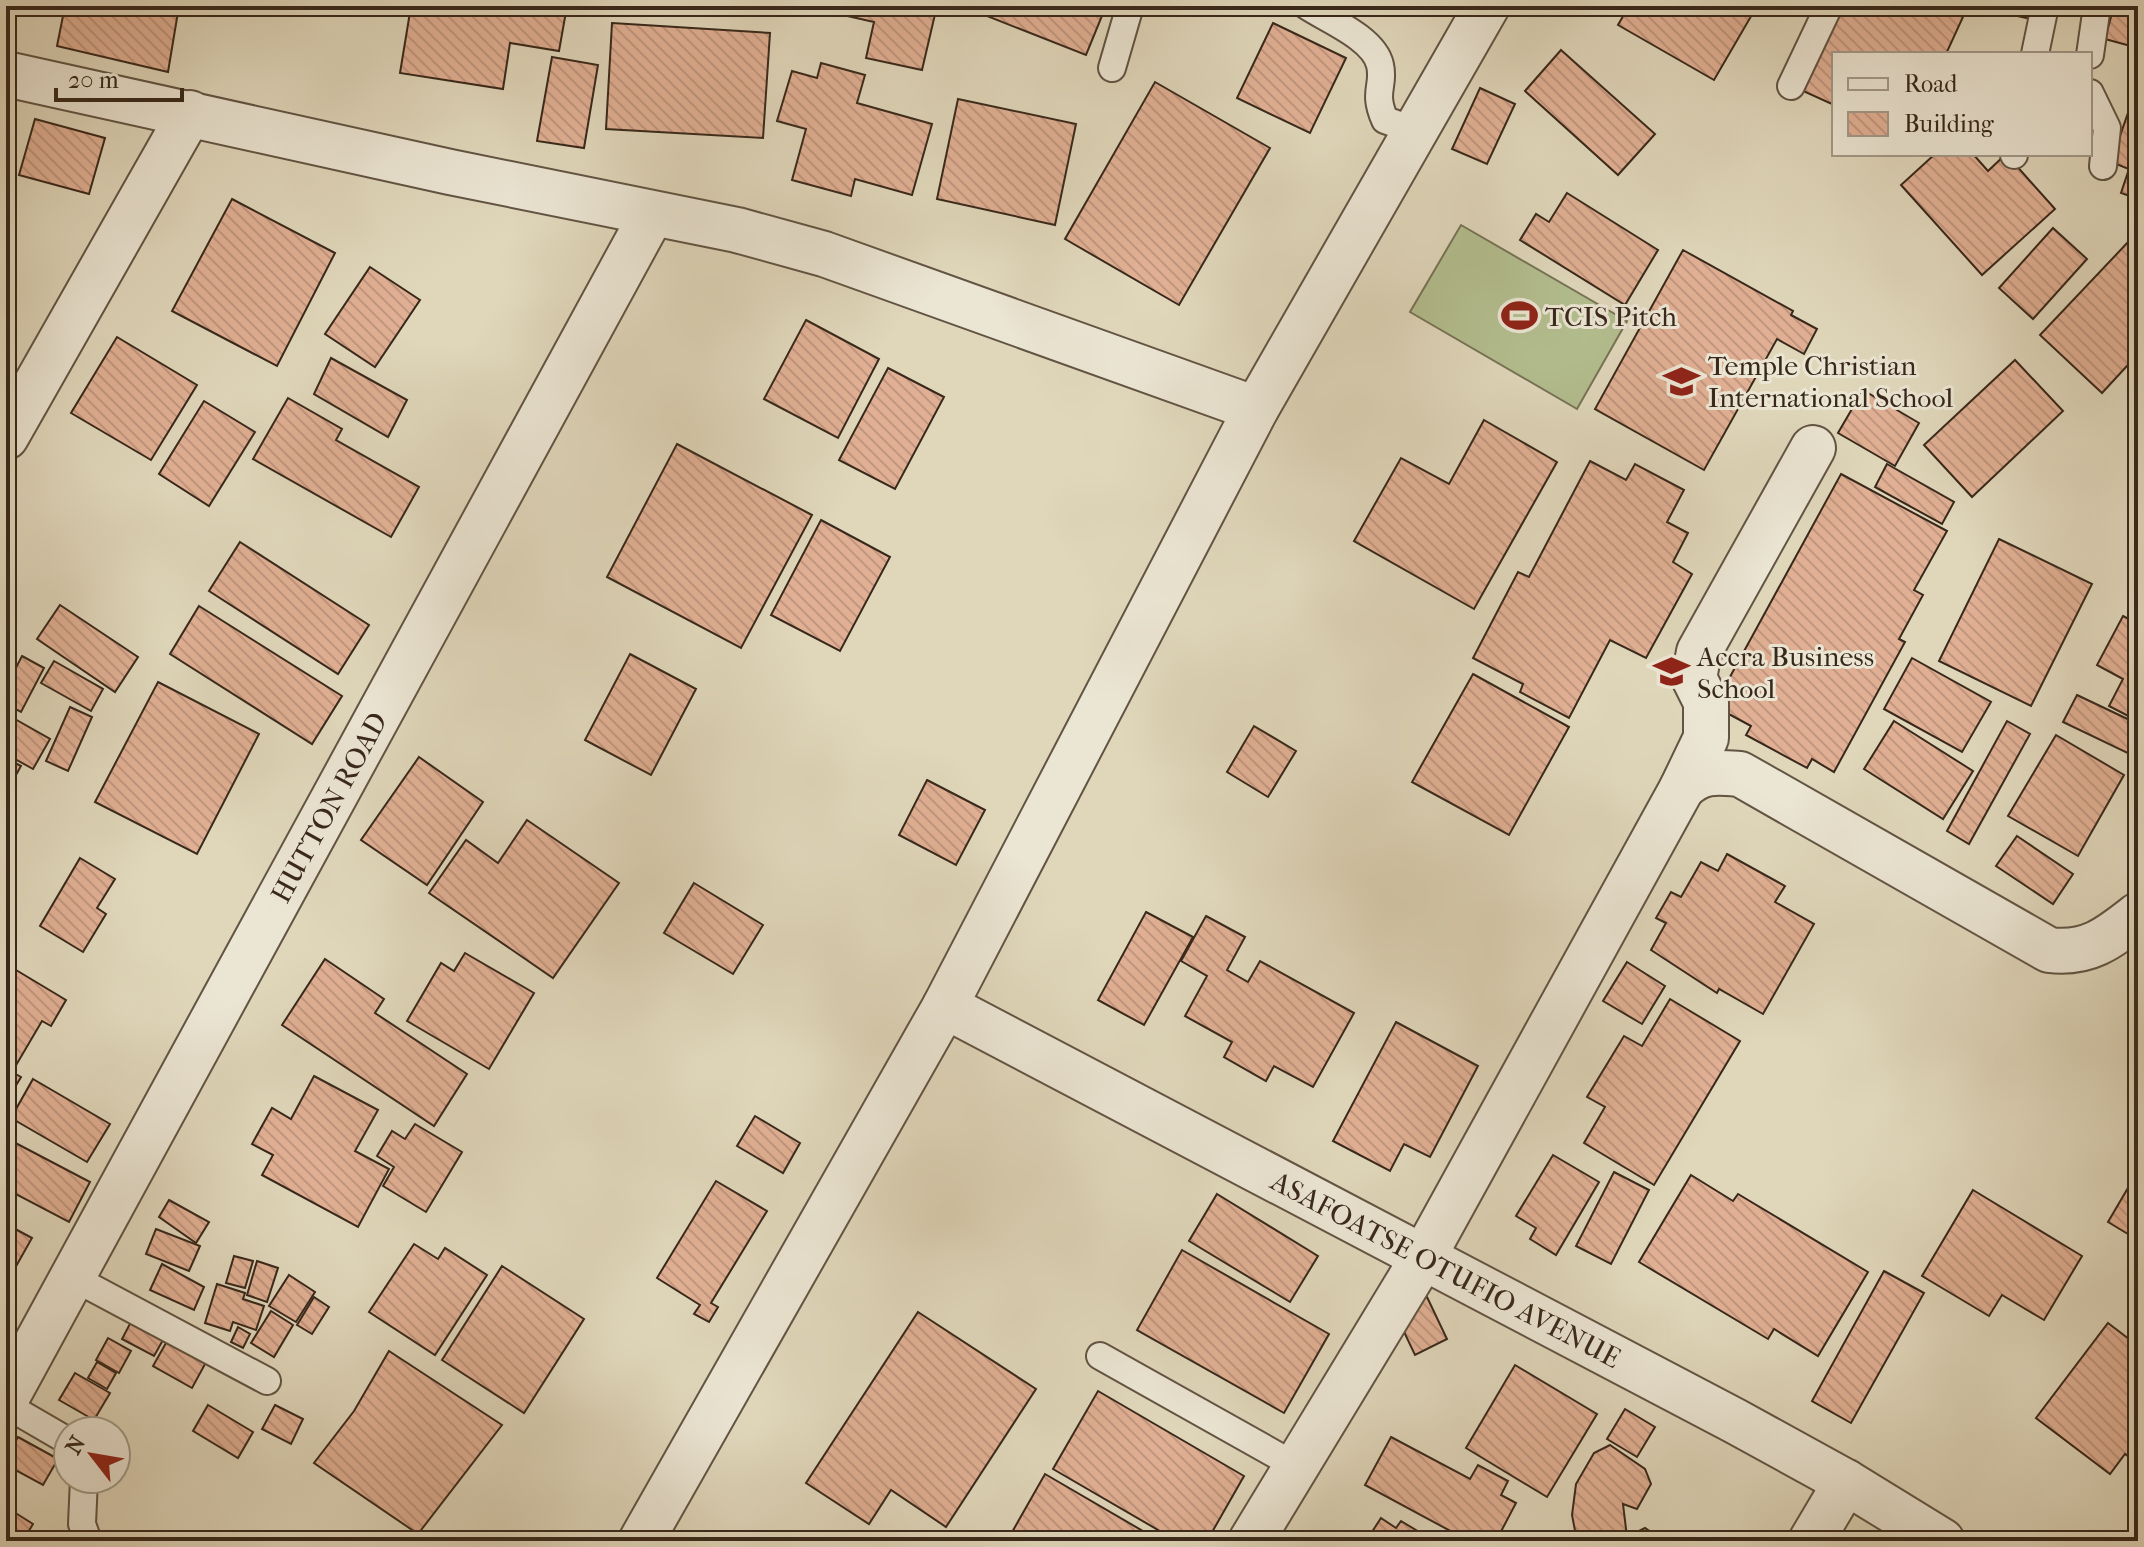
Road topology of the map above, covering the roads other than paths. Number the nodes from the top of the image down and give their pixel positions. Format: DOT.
graph roads {
  1 [pos="1130,6"];
  2 [pos="1307,6"];
  3 [pos="1487,6"];
  4 [pos="1829,6"];
  5 [pos="2045,6"];
  6 [pos="2097,6"];
  7 [pos="2035,52"];
  8 [pos="2090,52"];
  9 [pos="1112,68"];
  10 [pos="6,74"];
  11 [pos="1791,86"];
  12 [pos="2092,97"];
  13 [pos="190,113"];
  14 [pos="1416,131"];
  15 [pos="2103,166"];
  16 [pos="652,214"];
  17 [pos="1256,409"];
  18 [pos="6,437"];
  19 [pos="1813,448"];
  20 [pos="1682,788"];
  21 [pos="2138,915"];
  22 [pos="945,1006"];
  23 [pos="1424,1256"];
  24 [pos="72,1277"];
  25 [pos="1100,1356"];
  26 [pos="267,1381"];
  27 [pos="9,1389"];
  28 [pos="52,1427"];
  29 [pos="1296,1466"];
  30 [pos="1846,1482"];
  31 [pos="83,1495"];
  32 [pos="88,1541"];
  33 [pos="641,1541"];
  34 [pos="1251,1541"];
  35 [pos="1811,1541"];
  36 [pos="1942,1541"];
  1 -- 9 [label="lane"];
  2 -- 14 [label="lane"];
  3 -- 14 [label="street"];
  4 -- 11 [label="lane"];
  5 -- 7 [label="lane"];
  6 -- 8 [label="lane"];
  10 -- 13 [label="street"];
  12 -- 15 [label="lane"];
  13 -- 16 [label="street"];
  13 -- 18 [label="street"];
  14 -- 17 [label="street"];
  16 -- 17 [label="street"];
  16 -- 24 [label="street, HUTTON ROAD"];
  17 -- 22 [label="street"];
  19 -- 20 [label="street"];
  20 -- 21 [label="street"];
  20 -- 23 [label="street"];
  22 -- 23 [label="street, ASAFOATSE OTUFIO AVENUE"];
  22 -- 33 [label="street"];
  23 -- 29 [label="street"];
  23 -- 30 [label="street, ASAFOATSE OTUFIO AVENUE"];
  24 -- 26 [label="lane"];
  24 -- 27 [label="street, HUTTON ROAD"];
  25 -- 29 [label="lane"];
  27 -- 28 [label="lane"];
  29 -- 34 [label="street"];
  30 -- 35 [label="street"];
  30 -- 36 [label="street, ASAFOATSE OTUFIO AVENUE"];
  31 -- 32 [label="lane"];
}
